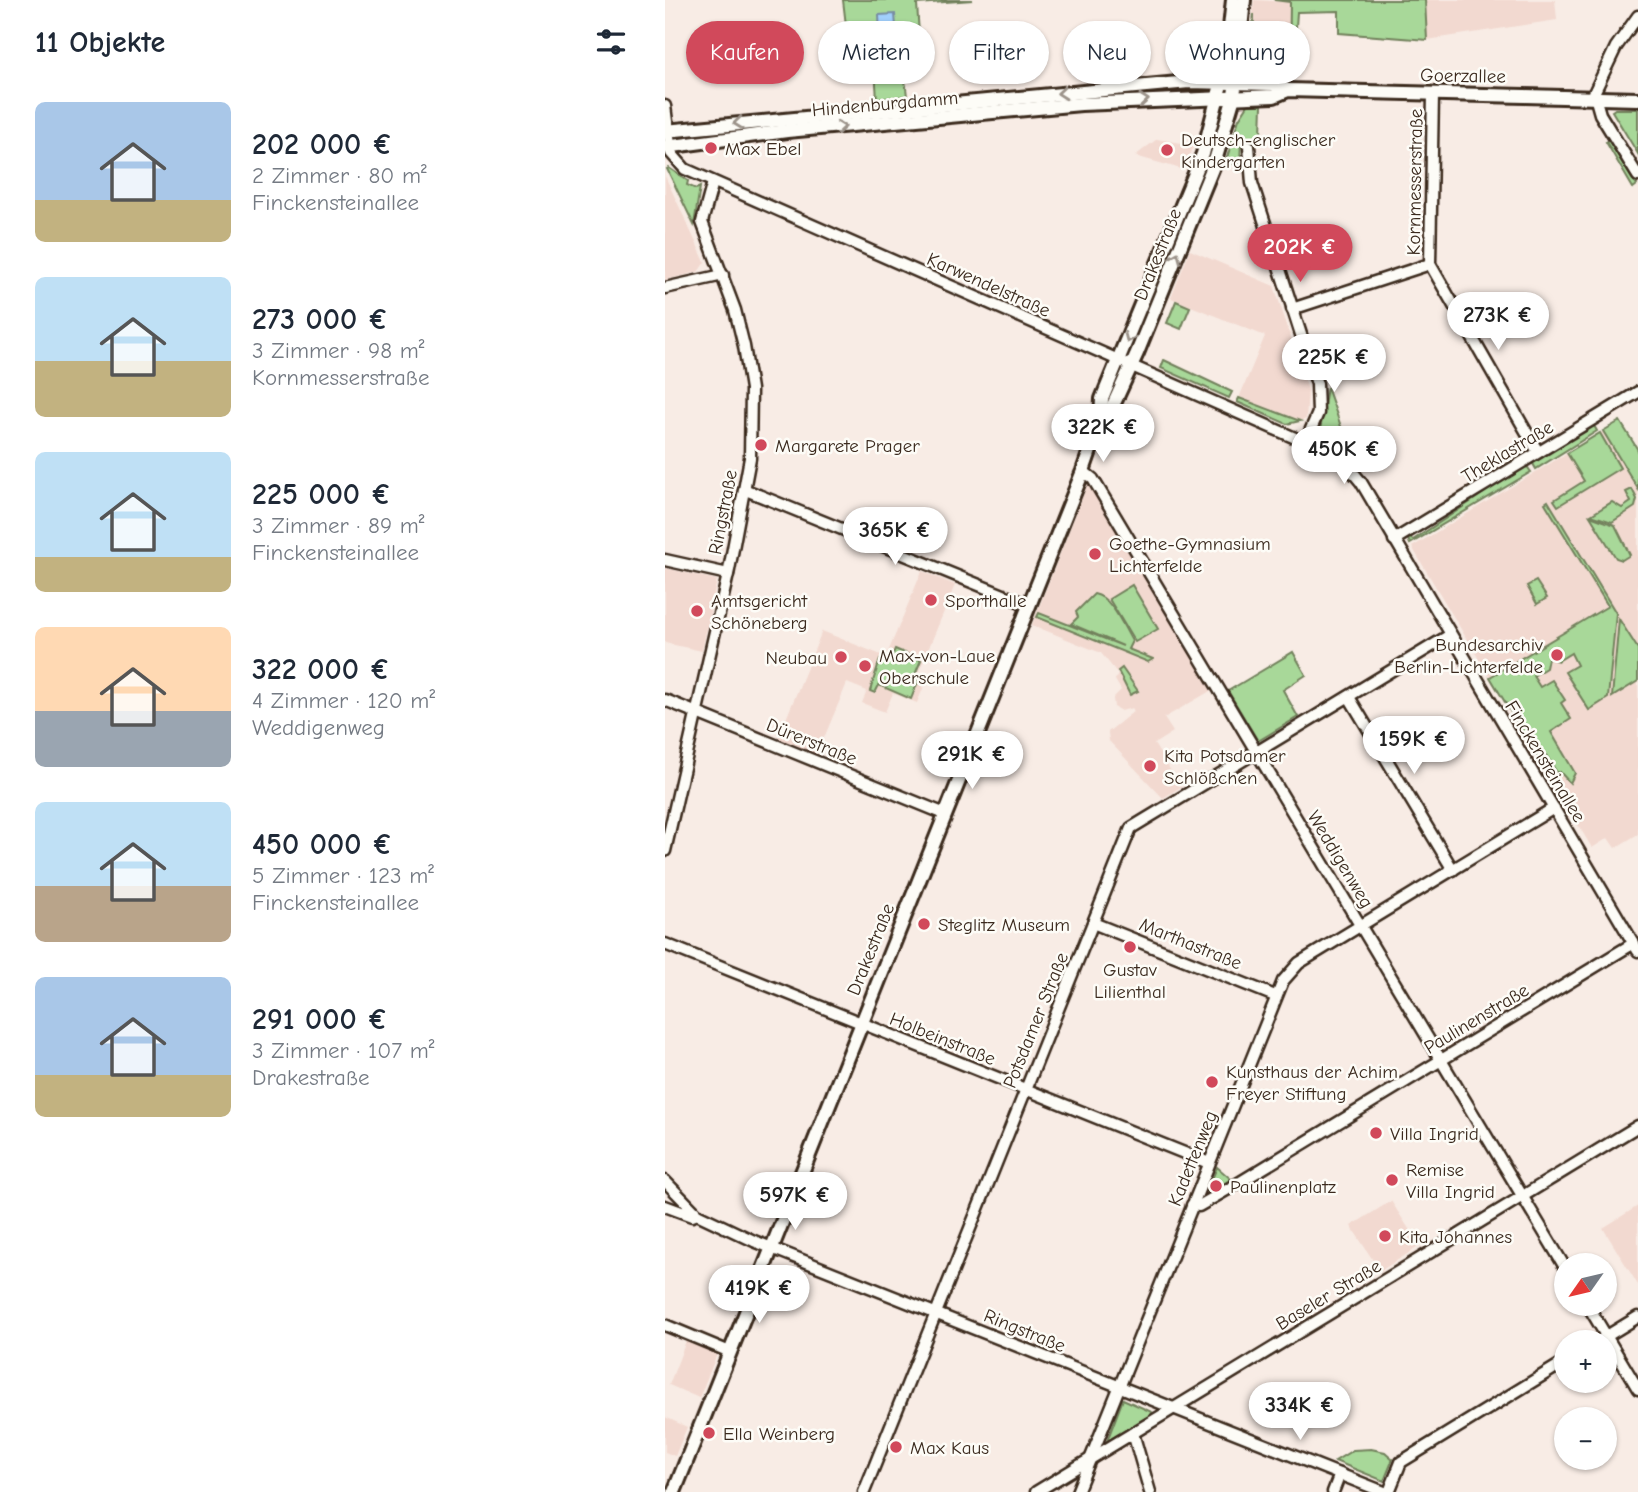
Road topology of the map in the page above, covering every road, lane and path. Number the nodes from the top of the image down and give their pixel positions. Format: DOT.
graph roads {
  1 [pos="1233,0"];
  2 [pos="1244,0"];
  3 [pos="1638,16"];
  4 [pos="1230,21"];
  5 [pos="1242,21"];
  6 [pos="1183,84"];
  7 [pos="1221,84"];
  8 [pos="1237,84"];
  9 [pos="1266,84"];
  10 [pos="1288,90"];
  11 [pos="1433,94"];
  12 [pos="1218,96"];
  13 [pos="1234,97"];
  14 [pos="1594,98"];
  15 [pos="1638,99"];
  16 [pos="665,106"];
  17 [pos="667,131"];
  18 [pos="668,146"];
  19 [pos="1249,146"];
  20 [pos="1638,174"];
  21 [pos="713,182"];
  22 [pos="1430,264"];
  23 [pos="723,275"];
  24 [pos="665,288"];
  25 [pos="1292,309"];
  26 [pos="1125,362"];
  27 [pos="1638,392"];
  28 [pos="1305,443"];
  29 [pos="1538,452"];
  30 [pos="1083,471"];
  31 [pos="746,490"];
  32 [pos="1394,540"];
  33 [pos="665,560"];
  34 [pos="728,574"];
  35 [pos="1028,606"];
  36 [pos="1450,635"];
  37 [pos="1349,697"];
  38 [pos="665,700"];
  39 [pos="696,712"];
  40 [pos="1257,752"];
  41 [pos="1554,808"];
  42 [pos="945,814"];
  43 [pos="665,851"];
  44 [pos="1453,870"];
  45 [pos="1093,923"];
  46 [pos="1361,925"];
  47 [pos="665,944"];
  48 [pos="1636,947"];
  49 [pos="1275,996"];
  50 [pos="861,1024"];
  51 [pos="1441,1060"];
  52 [pos="1026,1090"];
  53 [pos="1638,1126"];
  54 [pos="1209,1163"];
  55 [pos="665,1181"];
  56 [pos="1522,1195"];
  57 [pos="1192,1205"];
  58 [pos="665,1206"];
  59 [pos="697,1214"];
  60 [pos="771,1248"];
  61 [pos="1556,1253"];
  62 [pos="936,1313"];
  63 [pos="1638,1317"];
  64 [pos="665,1325"];
  65 [pos="1616,1330"];
  66 [pos="730,1352"];
  67 [pos="1617,1354"];
  68 [pos="1554,1368"];
  69 [pos="1119,1387"];
  70 [pos="1638,1389"];
  71 [pos="1173,1409"];
  72 [pos="1133,1433"];
  73 [pos="1090,1460"];
  74 [pos="1340,1474"];
  75 [pos="674,1492"];
  76 [pos="864,1492"];
  77 [pos="1036,1492"];
  78 [pos="1077,1492"];
  79 [pos="1150,1492"];
  80 [pos="1333,1492"];
  81 [pos="1387,1492"];
  1 -- 4 [label="main road, Drakestraße"];
  2 -- 5 [label="main road, Drakestraße"];
  3 -- 14 [label="street"];
  6 -- 17 [label="main road, Hindenburgdamm, one-way"];
  7 -- 12 [label="main road, Drakestraße"];
  8 -- 13 [label="main road, Drakestraße"];
  9 -- 10 [label="main road, Goerzallee"];
  10 -- 11 [label="main road, Goerzallee"];
  10 -- 13 [label="main road, Goerzallee"];
  11 -- 14 [label="main road, Goerzallee"];
  11 -- 22 [label="street, Kornmesserstraße"];
  12 -- 13 [label="main road, Hindenburgdamm"];
  18 -- 12 [label="main road, Hindenburgdamm, one-way"];
  12 -- 26 [label="main road, Drakestraße, one-way"];
  26 -- 13 [label="main road, Drakestraße, one-way"];
  14 -- 15 [label="main road, Goerzallee"];
  14 -- 20 [label="street"];
  16 -- 17 [label="street"];
  17 -- 18 [label="street"];
  18 -- 21 [label="street, Karwendelstraße"];
  19 -- 25 [label="street"];
  21 -- 23 [label="street, Ringstraße"];
  21 -- 26 [label="street, Karwendelstraße"];
  22 -- 25 [label="street"];
  22 -- 29 [label="street, Kornmesserstraße"];
  23 -- 24 [label="street"];
  23 -- 31 [label="street, Ringstraße"];
  25 -- 28 [label="street"];
  26 -- 28 [label="street, Karwendelstraße"];
  26 -- 30 [label="main road, Drakestraße"];
  27 -- 29 [label="street, Theklastraße"];
  28 -- 32 [label="street, Finckensteinallee"];
  29 -- 32 [label="street, Theklastraße"];
  30 -- 35 [label="main road, Drakestraße"];
  30 -- 40 [label="street, Weddigenweg"];
  31 -- 34 [label="street, Ringstraße"];
  31 -- 35 [label="street"];
  32 -- 36 [label="street, Finckensteinallee"];
  33 -- 34 [label="street"];
  34 -- 39 [label="street, Ringstraße"];
  35 -- 42 [label="main road, Drakestraße"];
  36 -- 37 [label="street, Potsdamer Straße"];
  36 -- 41 [label="street, Finckensteinallee"];
  37 -- 40 [label="street, Potsdamer Straße"];
  37 -- 44 [label="street"];
  38 -- 39 [label="street, Dürerstraße"];
  39 -- 42 [label="street, Dürerstraße"];
  39 -- 43 [label="street, Ringstraße"];
  40 -- 45 [label="street, Potsdamer Straße"];
  40 -- 46 [label="street, Weddigenweg"];
  41 -- 44 [label="street, Kadettenweg"];
  41 -- 48 [label="street, Finckensteinallee"];
  42 -- 50 [label="main road, Drakestraße"];
  44 -- 46 [label="street, Kadettenweg"];
  45 -- 49 [label="street, Marthastraße"];
  45 -- 52 [label="street, Potsdamer Straße"];
  46 -- 49 [label="street, Kadettenweg"];
  46 -- 51 [label="street, Weddigenweg"];
  47 -- 50 [label="street, Holbeinstraße"];
  48 -- 51 [label="street, Paulinenstraße"];
  49 -- 54 [label="street, Kadettenweg"];
  50 -- 52 [label="street, Holbeinstraße"];
  50 -- 60 [label="main road, Drakestraße"];
  51 -- 56 [label="street, Weddigenweg"];
  51 -- 57 [label="street, Paulinenstraße"];
  52 -- 54 [label="street, Holbeinstraße"];
  52 -- 62 [label="street, Potsdamer Straße"];
  53 -- 56 [label="street, Baseler Straße"];
  54 -- 57 [label="street, Kadettenweg"];
  55 -- 59 [label="street, Ringstraße"];
  56 -- 61 [label="street, Weddigenweg"];
  56 -- 71 [label="street, Baseler Straße"];
  57 -- 69 [label="street, Kadettenweg"];
  58 -- 59 [label="street"];
  59 -- 60 [label="street, Ringstraße"];
  60 -- 62 [label="street, Ringstraße"];
  60 -- 66 [label="main road, Drakestraße"];
  62 -- 69 [label="street, Ringstraße"];
  62 -- 76 [label="street, Potsdamer Straße"];
  63 -- 65 [label="street"];
  64 -- 66 [label="street"];
  66 -- 75 [label="main road, Drakestraße"];
  67 -- 70 [label="street"];
  68 -- 81 [label="street"];
  69 -- 71 [label="street, Ringstraße"];
  69 -- 73 [label="street, Kadettenweg"];
  71 -- 72 [label="street, Baseler Straße"];
  71 -- 74 [label="street, Ringstraße"];
  72 -- 73 [label="street, Baseler Straße"];
  72 -- 79 [label="street"];
  73 -- 77 [label="street, Baseler Straße"];
  73 -- 78 [label="street, Kadettenweg"];
  74 -- 80 [label="street"];
  74 -- 81 [label="street, Ringstraße"];
}
